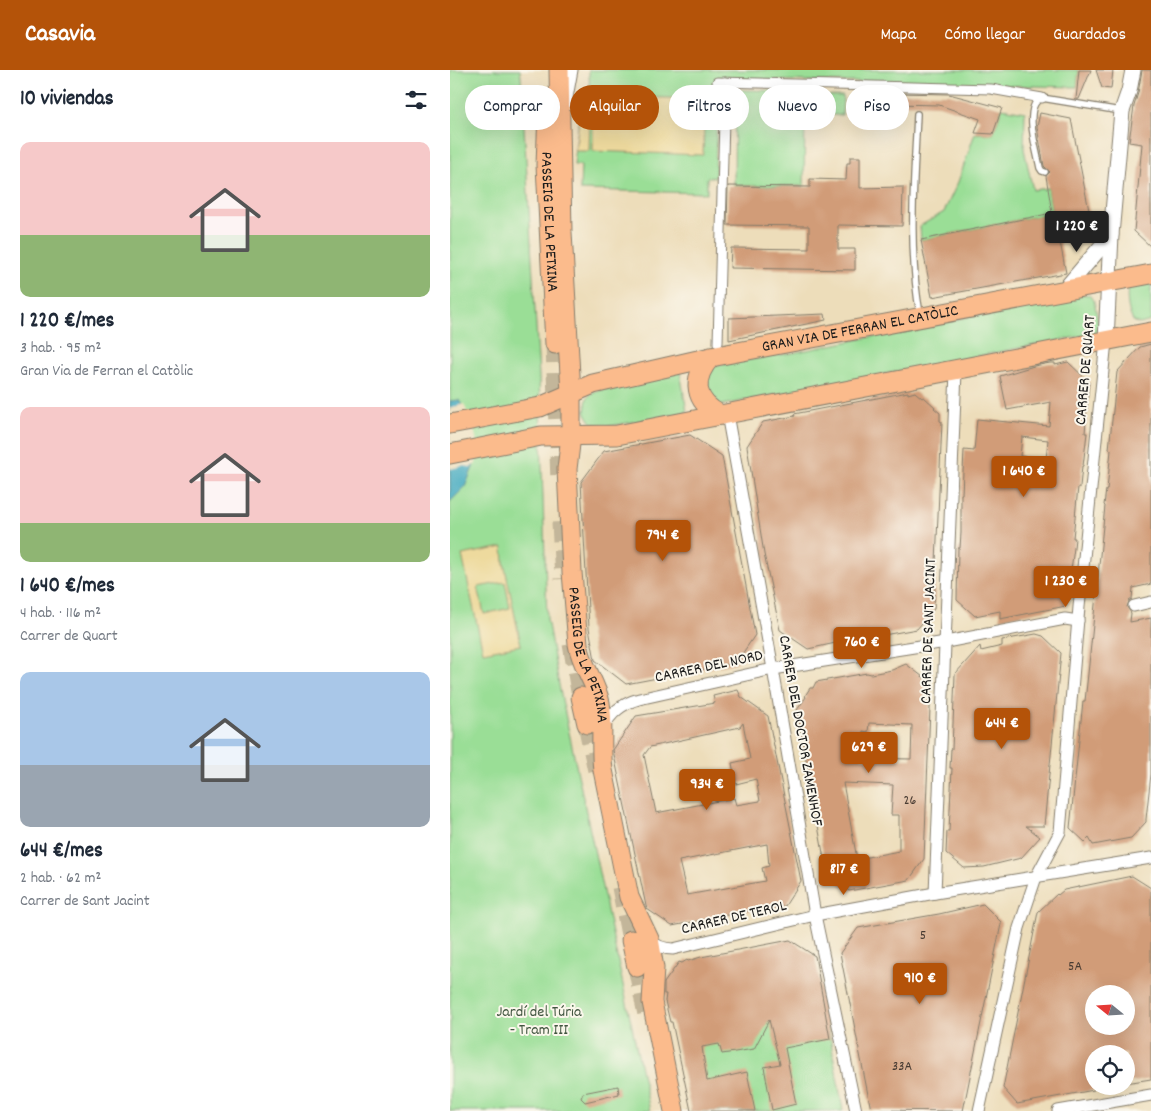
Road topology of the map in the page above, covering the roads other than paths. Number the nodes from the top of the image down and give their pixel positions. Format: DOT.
graph roads {
  1 [pos="549,70"];
  2 [pos="559,70"];
  3 [pos="572,70"];
  4 [pos="1133,70"];
  5 [pos="1042,98"];
  6 [pos="1122,112"];
  7 [pos="917,114"];
  8 [pos="1045,172"];
  9 [pos="561,187"];
  10 [pos="1111,235"];
  11 [pos="1151,274"];
  12 [pos="1110,281"];
  13 [pos="1065,289"];
  14 [pos="921,318"];
  15 [pos="1151,332"];
  16 [pos="1106,341"];
  17 [pos="556,344"];
  18 [pos="715,350"];
  19 [pos="956,371"];
  20 [pos="571,393"];
  21 [pos="724,415"];
  22 [pos="450,424"];
  23 [pos="571,436"];
  24 [pos="450,454"];
  25 [pos="1151,602"];
  26 [pos="1134,606"];
  27 [pos="1078,621"];
  28 [pos="946,642"];
  29 [pos="774,669"];
  30 [pos="582,697"];
  31 [pos="587,724"];
  32 [pos="602,738"];
  33 [pos="1151,858"];
  34 [pos="1036,877"];
  35 [pos="935,893"];
  36 [pos="815,915"];
  37 [pos="640,939"];
  38 [pos="637,967"];
  39 [pos="1151,1096"];
  40 [pos="674,1111"];
  41 [pos="856,1111"];
  42 [pos="979,1111"];
  43 [pos="1058,1111"];
  1 -- 17 [label="main road, PASSEIG DE LA PETXINA"];
  2 -- 9 [label="main road, PASSEIG DE LA PETXINA"];
  3 -- 9 [label="street, PASSEIG DE LA PETXINA"];
  4 -- 6 [label="street, CARRER DE QUART"];
  5 -- 6 [label="lane"];
  5 -- 8 [label="lane"];
  5 -- 18 [label="street"];
  6 -- 10 [label="street, CARRER DE QUART"];
  7 -- 14 [label="lane"];
  9 -- 20 [label="main road, PASSEIG DE LA PETXINA"];
  10 -- 12 [label="street, CARRER DE QUART"];
  10 -- 13 [label="street"];
  11 -- 12 [label="main road, GRAN VIA DE FERRAN EL CATÒLIC"];
  12 -- 13 [label="main road, GRAN VIA DE FERRAN EL CATÒLIC"];
  12 -- 16 [label="street, CARRER DE QUART"];
  13 -- 14 [label="main road, GRAN VIA DE FERRAN EL CATÒLIC"];
  14 -- 18 [label="main road, GRAN VIA DE FERRAN EL CATÒLIC"];
  15 -- 16 [label="main road"];
  16 -- 19 [label="main road"];
  16 -- 27 [label="street, CARRER DE QUART"];
  18 -- 20 [label="main road, GRAN VIA DE FERRAN EL CATÒLIC"];
  18 -- 21 [label="main road"];
  19 -- 21 [label="main road"];
  19 -- 28 [label="street, CARRER DE SANT JACINT"];
  20 -- 22 [label="main road, GRAN VIA DE FERRAN EL CATÒLIC"];
  20 -- 23 [label="main road, PASSEIG DE LA PETXINA"];
  21 -- 23 [label="main road"];
  21 -- 29 [label="street, CARRER DEL DOCTOR ZAMENHOF"];
  23 -- 24 [label="main road"];
  23 -- 32 [label="main road, PASSEIG DE LA PETXINA"];
  25 -- 26 [label="street"];
  27 -- 28 [label="street, CARRER DEL NORD"];
  27 -- 34 [label="street, CARRER DE QUART"];
  28 -- 29 [label="street, CARRER DEL NORD"];
  28 -- 35 [label="street, CARRER DE SANT JACINT"];
  29 -- 32 [label="street, CARRER DEL NORD"];
  29 -- 36 [label="street, CARRER DEL DOCTOR ZAMENHOF"];
  30 -- 31 [label="main road, PASSEIG DE LA PETXINA"];
  32 -- 37 [label="main road, PASSEIG DE LA PETXINA"];
  33 -- 34 [label="street, CARRER DE TEROL"];
  34 -- 35 [label="street, CARRER DE TEROL"];
  34 -- 42 [label="street, CARRER DE QUART"];
  35 -- 36 [label="street, CARRER DE TEROL"];
  36 -- 37 [label="street, CARRER DE TEROL"];
  36 -- 41 [label="street, CARRER DEL DOCTOR ZAMENHOF"];
  37 -- 38 [label="main road, PASSEIG DE LA PETXINA"];
  37 -- 40 [label="main road, PASSEIG DE LA PETXINA"];
  39 -- 43 [label="street"];
}
